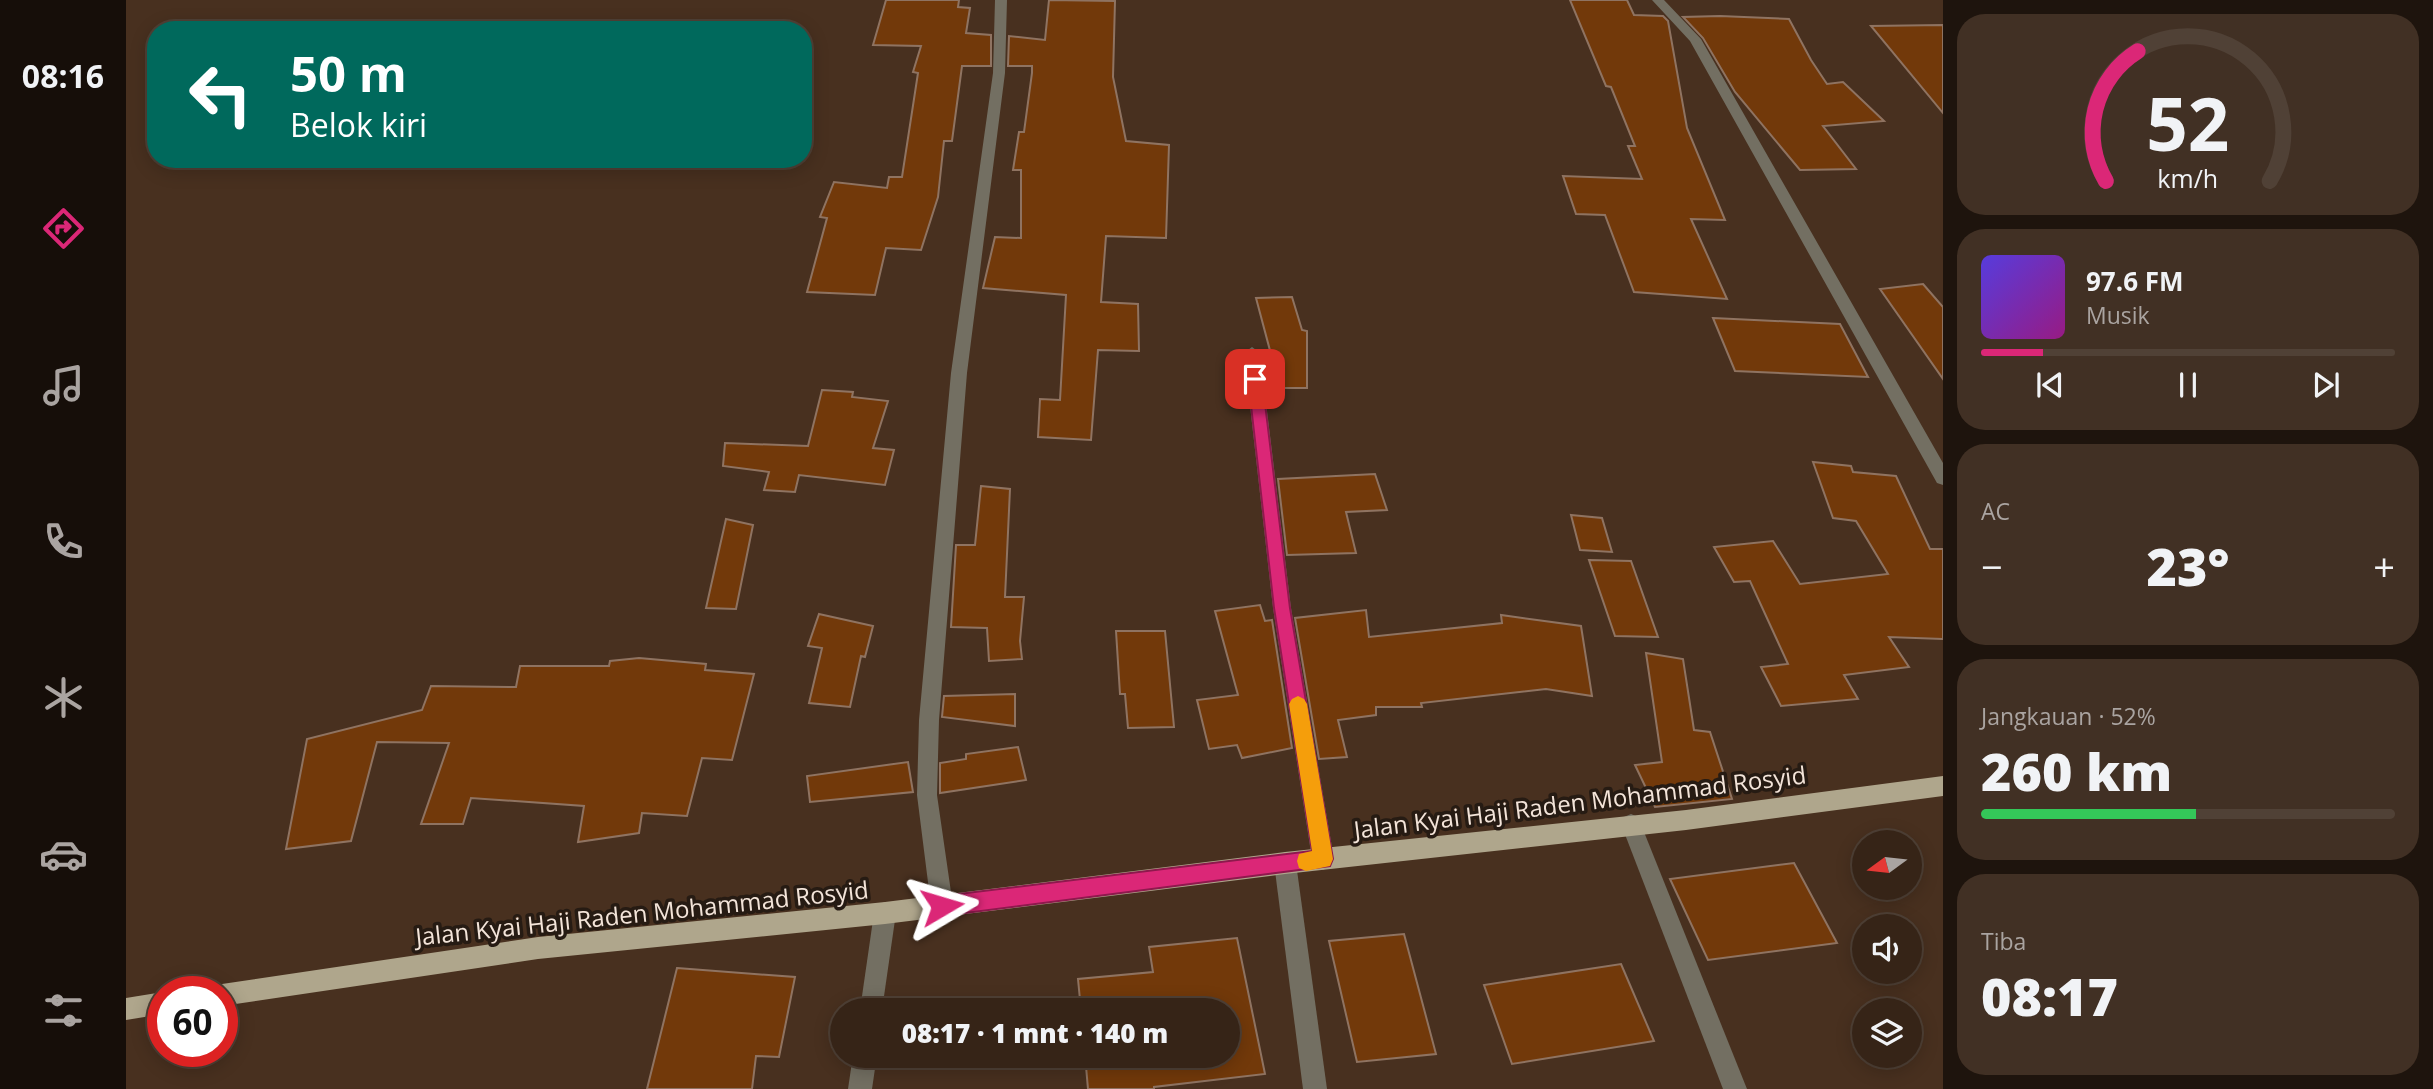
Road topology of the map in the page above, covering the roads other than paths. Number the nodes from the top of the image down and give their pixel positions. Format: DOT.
graph roads {
  1 [pos="1001,0"];
  2 [pos="1658,0"];
  3 [pos="1252,353"];
  4 [pos="1943,478"];
  5 [pos="1943,786"];
  6 [pos="1631,824"];
  7 [pos="1323,859"];
  8 [pos="1285,863"];
  9 [pos="942,906"];
  10 [pos="886,913"];
  11 [pos="238,993"];
  12 [pos="873,998"];
  13 [pos="147,1006"];
  14 [pos="126,1009"];
  15 [pos="863,1068"];
  16 [pos="860,1089"];
  17 [pos="1315,1089"];
  18 [pos="1735,1089"];
  1 -- 9 [label="street"];
  2 -- 4 [label="street"];
  3 -- 7 [label="street"];
  5 -- 6 [label="main road, Jalan Kyai Haji Raden Mohammad Rosyid"];
  6 -- 7 [label="main road, Jalan Kyai Haji Raden Mohammad Rosyid"];
  6 -- 18 [label="street"];
  7 -- 8 [label="main road, Jalan Kyai Haji Raden Mohammad Rosyid"];
  8 -- 9 [label="main road, Jalan Kyai Haji Raden Mohammad Rosyid"];
  8 -- 17 [label="street"];
  9 -- 10 [label="main road, Jalan Kyai Haji Raden Mohammad Rosyid"];
  10 -- 11 [label="main road, Jalan Kyai Haji Raden Mohammad Rosyid"];
  10 -- 12 [label="street"];
  13 -- 14 [label="main road"];
  15 -- 16 [label="street"];
}
